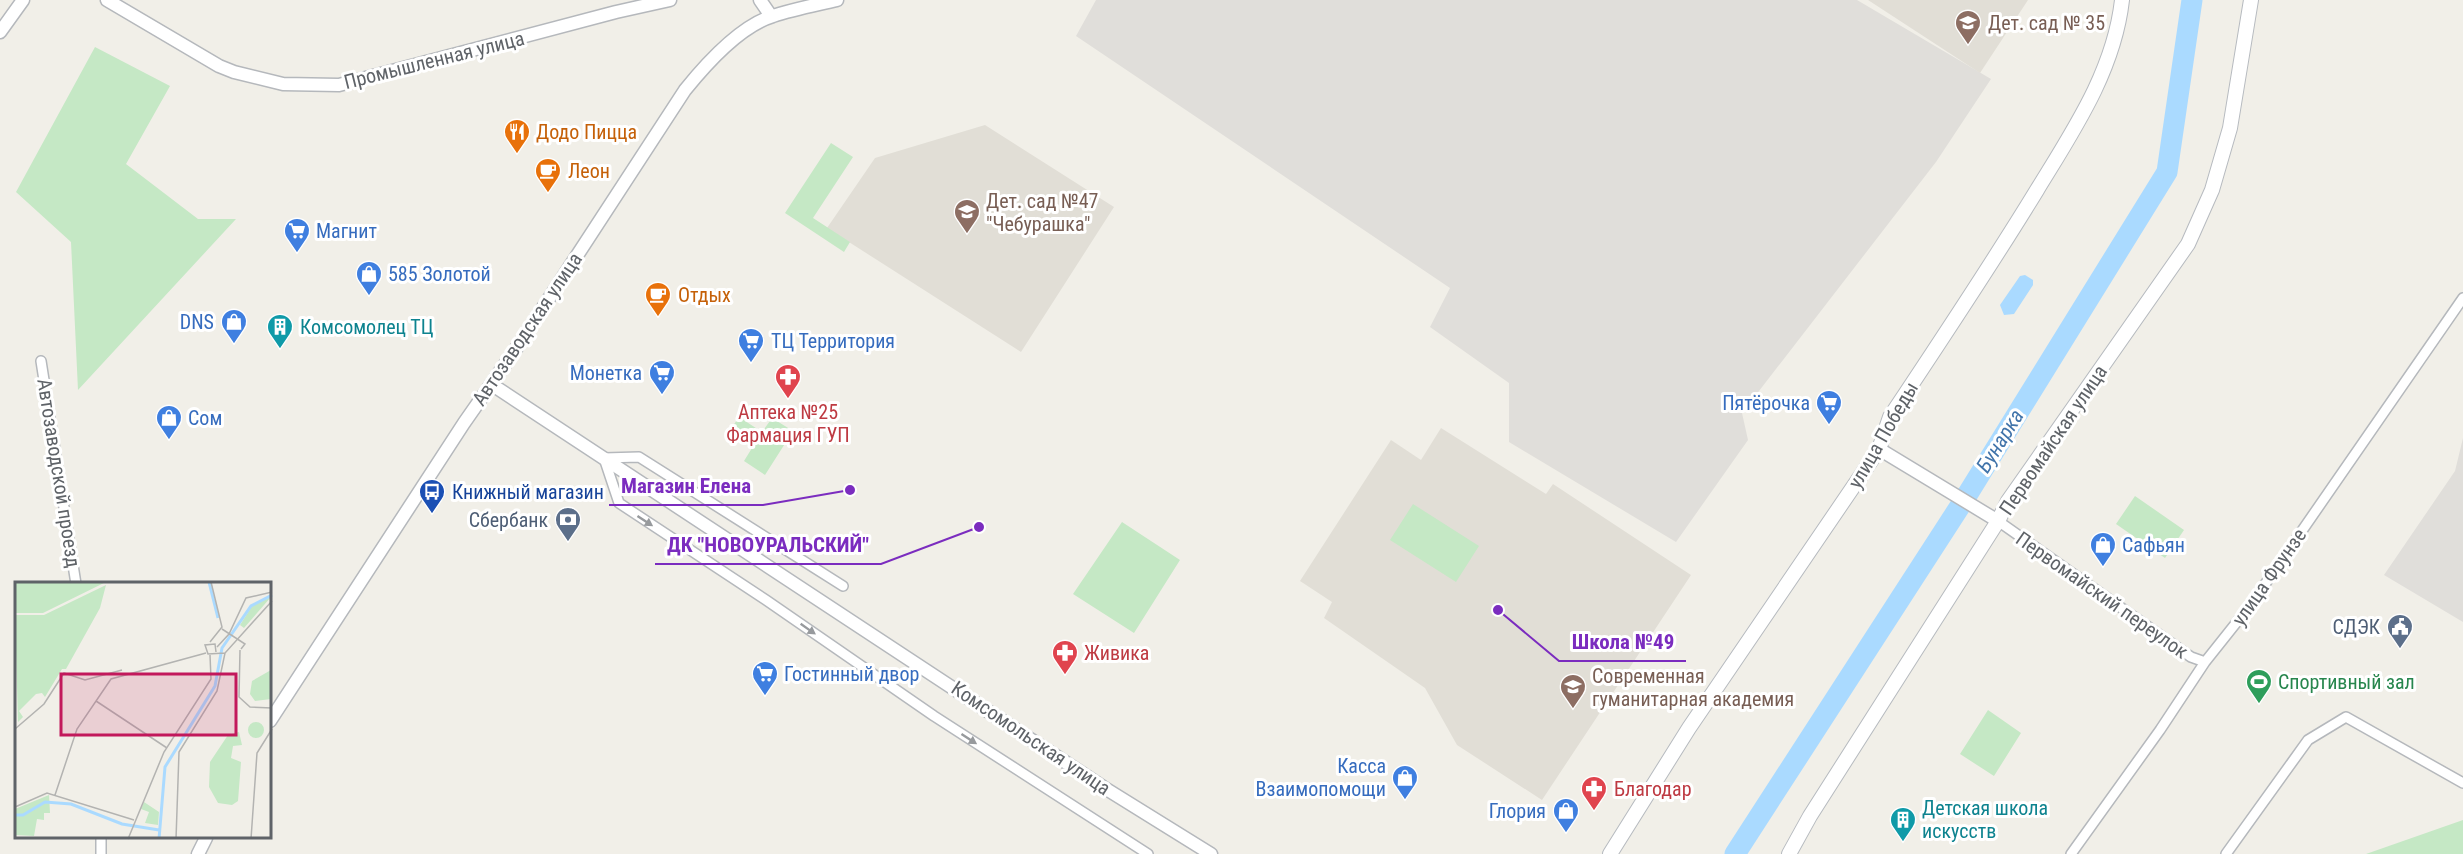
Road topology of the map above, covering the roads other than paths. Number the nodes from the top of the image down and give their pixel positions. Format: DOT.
graph roads {
  1 [pos="23,0"];
  2 [pos="107,0"];
  3 [pos="670,0"];
  4 [pos="760,0"];
  5 [pos="837,0"];
  6 [pos="2122,0"];
  7 [pos="2251,0"];
  8 [pos="771,16"];
  9 [pos="0,32"];
  10 [pos="2463,298"];
  11 [pos="41,362"];
  12 [pos="491,384"];
  13 [pos="1879,449"];
  14 [pos="604,458"];
  15 [pos="1998,521"];
  16 [pos="76,582"];
  17 [pos="843,586"];
  18 [pos="2205,662"];
  19 [pos="272,718"];
  20 [pos="2463,783"];
  21 [pos="102,839"];
  22 [pos="205,839"];
  23 [pos="101,854"];
  24 [pos="198,854"];
  25 [pos="1148,854"];
  26 [pos="1210,854"];
  27 [pos="1610,854"];
  28 [pos="1789,854"];
  29 [pos="2071,854"];
  30 [pos="2226,854"];
  1 -- 9 [label="street"];
  2 -- 3 [label="street, Промышленная улица"];
  4 -- 8 [label="street"];
  5 -- 8 [label="street, Автозаводская улица"];
  6 -- 13 [label="main road, улица Победы"];
  7 -- 15 [label="main road, Первомайская улица"];
  8 -- 12 [label="street, Автозаводская улица"];
  10 -- 18 [label="street, улица Фрунзе"];
  11 -- 16 [label="street, Автозаводской проезд"];
  12 -- 14 [label="street, Комсомольская улица"];
  12 -- 19 [label="street, Автозаводская улица"];
  13 -- 15 [label="street, Первомайский переулок"];
  13 -- 27 [label="main road, улица Победы"];
  14 -- 17 [label="street"];
  14 -- 25 [label="street, one-way"];
  14 -- 26 [label="street, Комсомольская улица"];
  15 -- 18 [label="street, Первомайский переулок"];
  15 -- 28 [label="main road, Первомайская улица"];
  18 -- 29 [label="street, улица Фрунзе"];
  20 -- 30 [label="street"];
  21 -- 23 [label="street"];
  22 -- 24 [label="street"];
}
